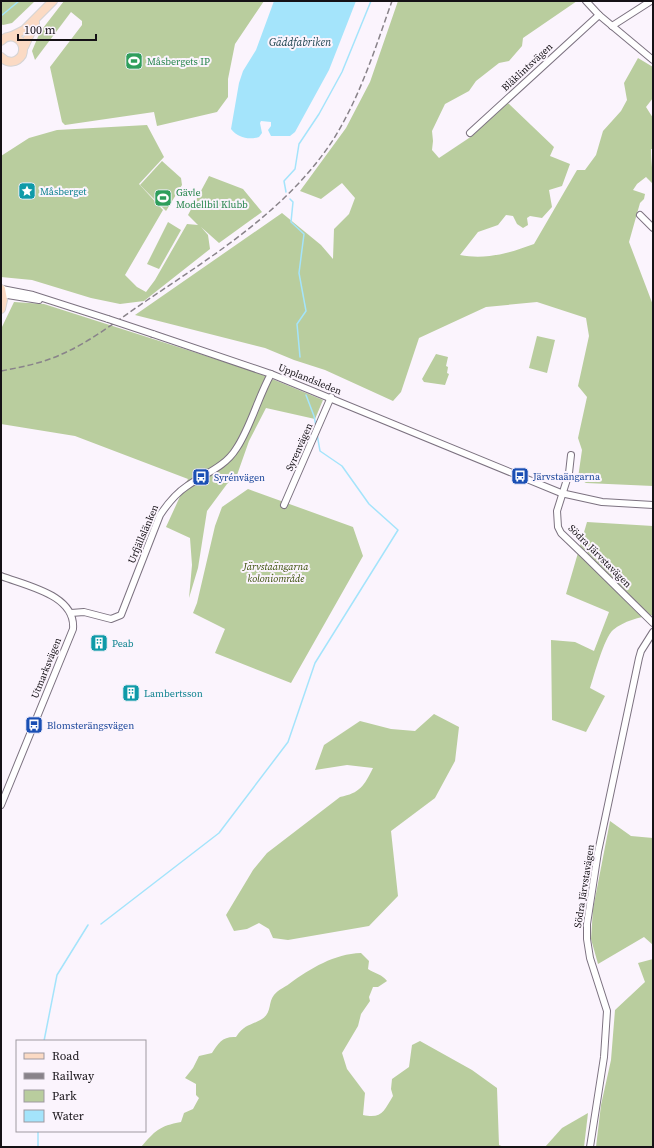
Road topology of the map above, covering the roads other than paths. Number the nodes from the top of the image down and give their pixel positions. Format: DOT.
graph roads {
  1 [pos="53,1"];
  2 [pos="586,1"];
  3 [pos="650,1"];
  4 [pos="599,15"];
  5 [pos="37,18"];
  6 [pos="612,26"];
  7 [pos="5,37"];
  8 [pos="24,47"];
  9 [pos="1,58"];
  10 [pos="653,60"];
  11 [pos="8,62"];
  12 [pos="1,68"];
  13 [pos="470,133"];
  14 [pos="640,215"];
  15 [pos="653,228"];
  16 [pos="1,292"];
  17 [pos="1,309"];
  18 [pos="271,374"];
  19 [pos="330,397"];
  20 [pos="571,455"];
  21 [pos="561,492"];
  22 [pos="284,505"];
  23 [pos="653,506"];
  24 [pos="1,576"];
  25 [pos="71,613"];
  26 [pos="653,623"];
  27 [pos="653,632"];
  28 [pos="1,805"];
  29 [pos="590,1147"];
  1 -- 5 [label="main road"];
  2 -- 4 [label="street"];
  3 -- 6 [label="street"];
  4 -- 6 [label="street"];
  4 -- 13 [label="street, Blåklintsvägen"];
  5 -- 7 [label="main road"];
  5 -- 8 [label="main road"];
  6 -- 10 [label="street"];
  7 -- 8 [label="main road"];
  8 -- 11 [label="main road"];
  9 -- 11 [label="main road"];
  11 -- 12 [label="main road"];
  14 -- 15 [label="street"];
  16 -- 17 [label="main road"];
  16 -- 18 [label="street, Upplandsleden, bridge"];
  18 -- 19 [label="street, Upplandsleden"];
  18 -- 25 [label="street, Urfjällslänken"];
  19 -- 21 [label="street, Upplandsleden"];
  19 -- 22 [label="street, Syrenvägen"];
  20 -- 21 [label="street"];
  21 -- 23 [label="street, Upplandsleden"];
  21 -- 26 [label="street, Södra Järvstavägen"];
  24 -- 25 [label="street"];
  25 -- 28 [label="street, Utmarksvägen"];
  27 -- 29 [label="street, Södra Järvstavägen"];
}
